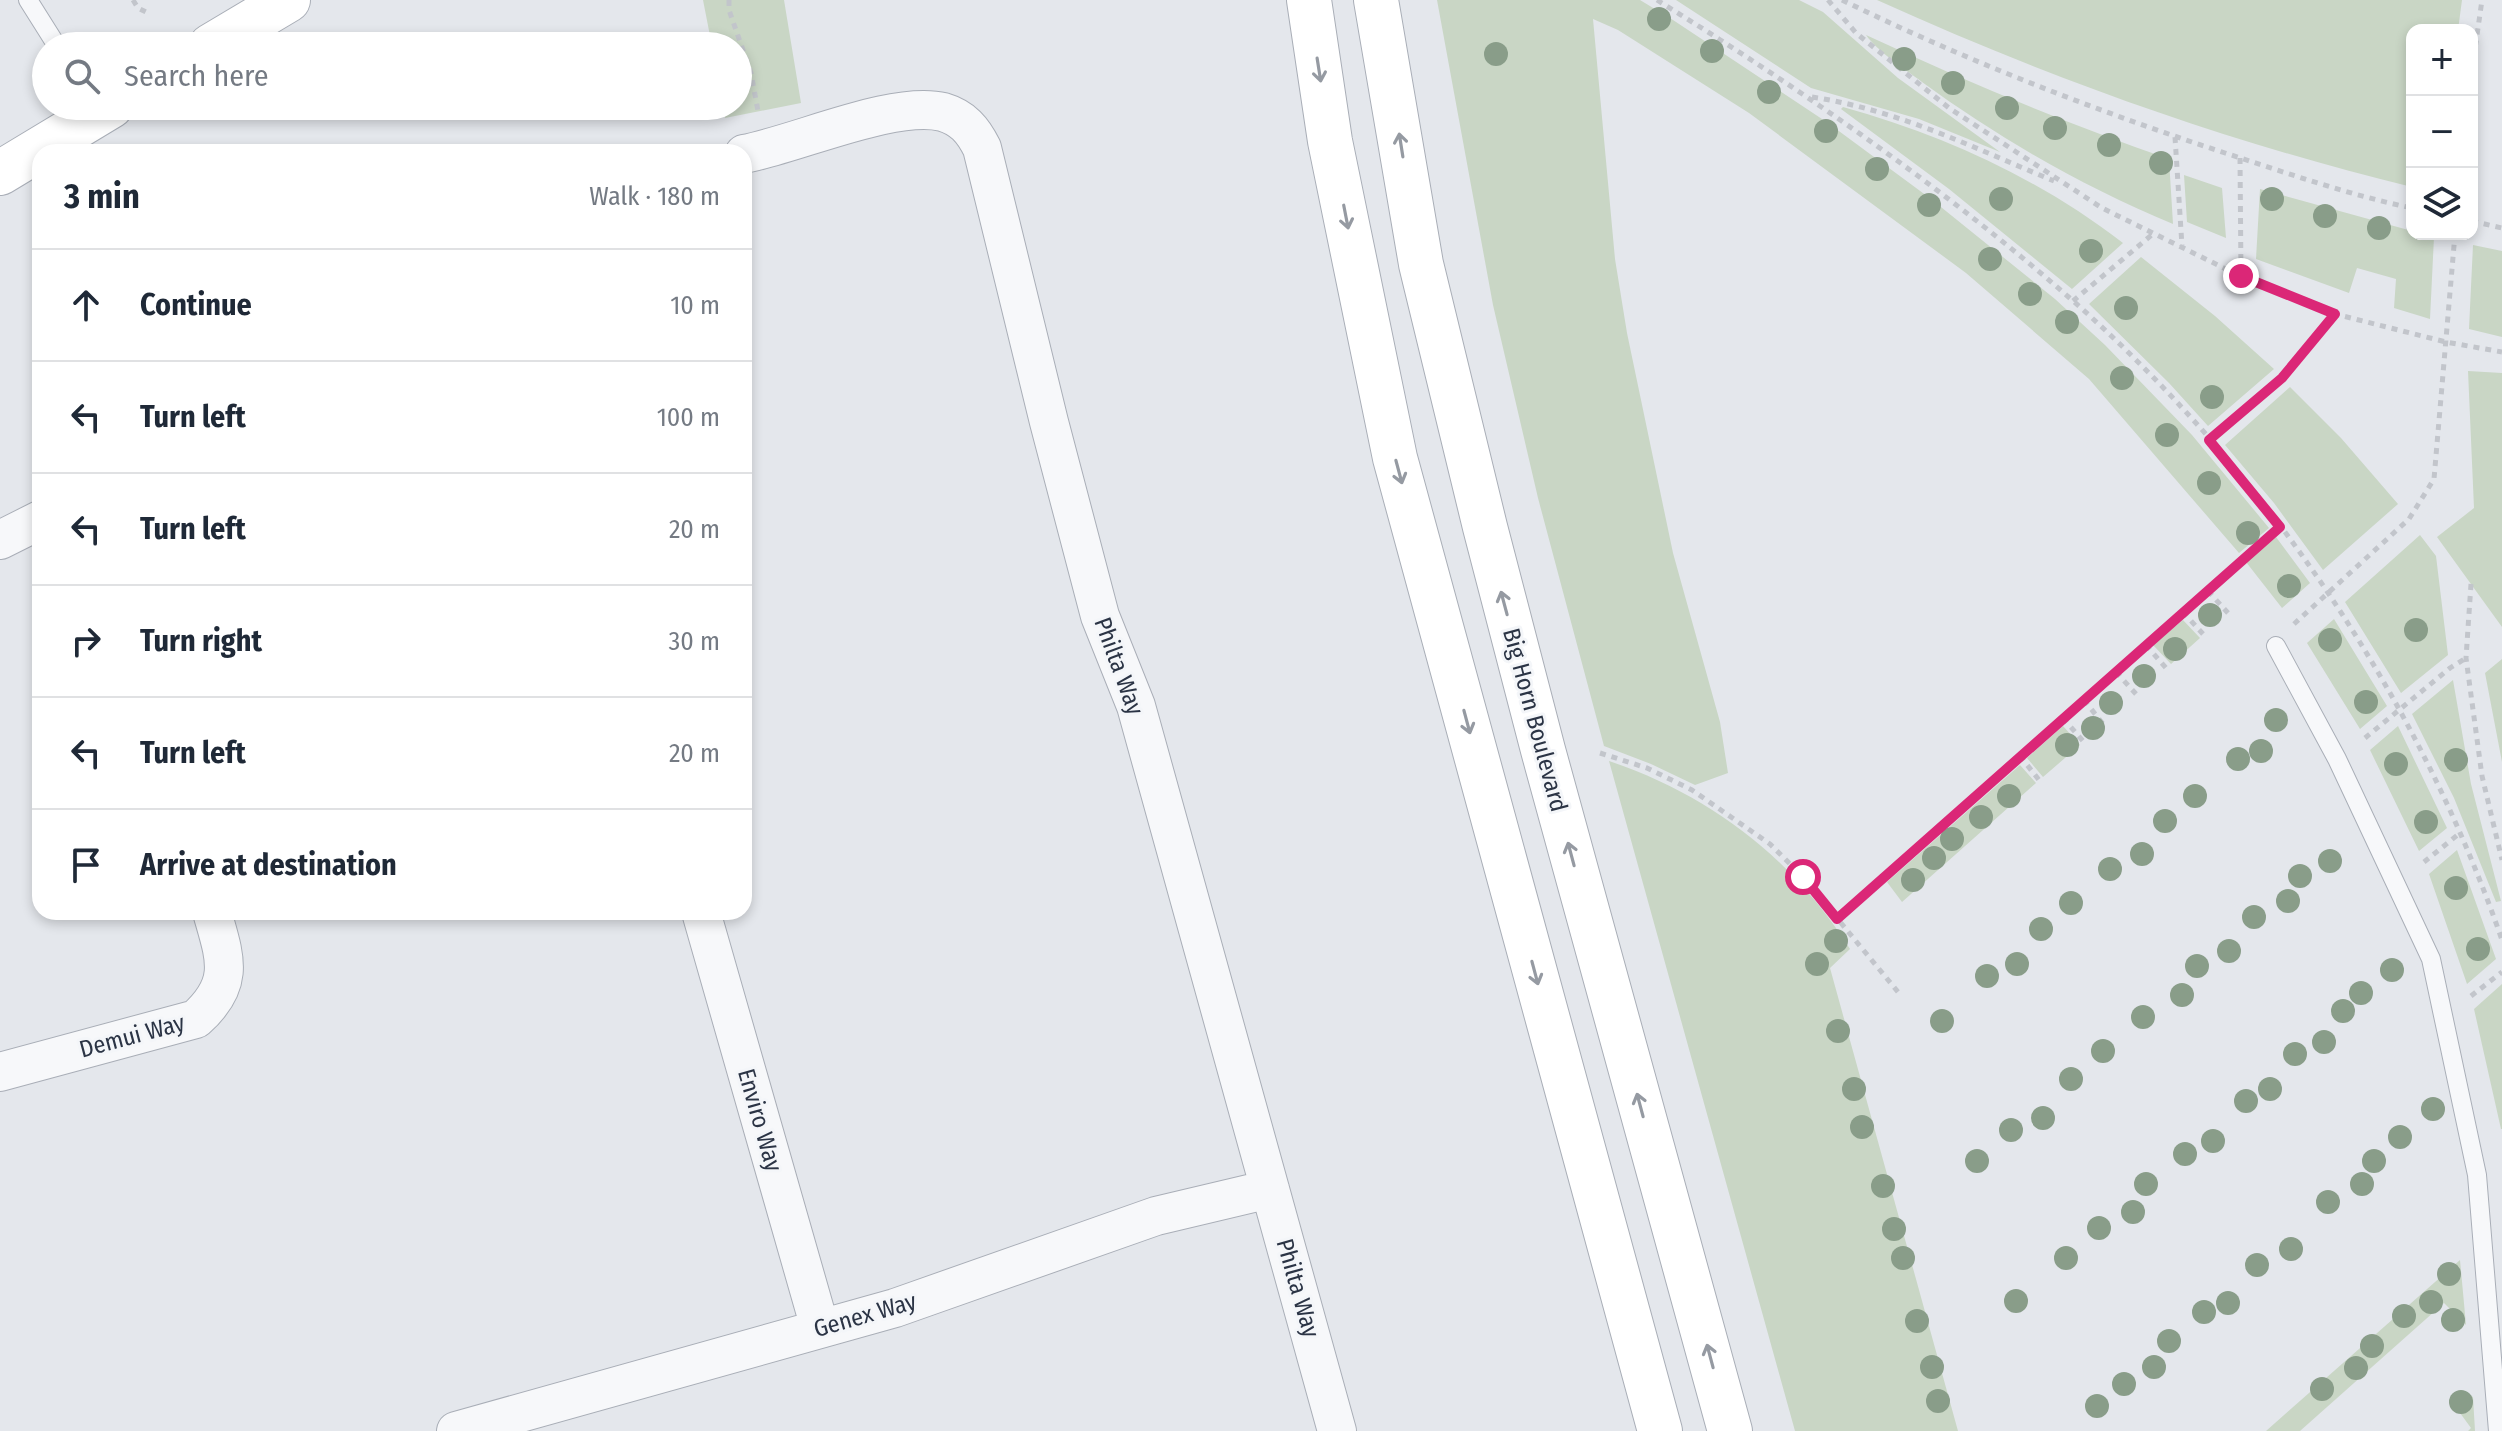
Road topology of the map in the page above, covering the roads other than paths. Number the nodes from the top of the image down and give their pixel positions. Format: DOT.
graph roads {
  1 [pos="28,0"];
  2 [pos="288,0"];
  3 [pos="1309,0"];
  4 [pos="1376,0"];
  5 [pos="48,32"];
  6 [pos="234,32"];
  7 [pos="83,120"];
  8 [pos="46,144"];
  9 [pos="752,152"];
  10 [pos="32,153"];
  11 [pos="0,173"];
  12 [pos="32,524"];
  13 [pos="0,540"];
  14 [pos="2276,646"];
  15 [pos="215,920"];
  16 [pos="703,920"];
  17 [pos="0,1072"];
  18 [pos="1270,1189"];
  19 [pos="820,1328"];
  20 [pos="456,1431"];
  21 [pos="1337,1431"];
  22 [pos="1660,1431"];
  23 [pos="1730,1431"];
  24 [pos="2498,1431"];
  1 -- 5 [label="lane"];
  2 -- 6 [label="main road"];
  3 -- 22 [label="main road, one-way"];
  23 -- 4 [label="main road, Big Horn Boulevard, one-way"];
  7 -- 8 [label="main road"];
  9 -- 18 [label="street, Philta Way"];
  10 -- 11 [label="main road"];
  12 -- 13 [label="street"];
  14 -- 24 [label="lane"];
  15 -- 17 [label="street, Demui Way"];
  16 -- 19 [label="street, Enviro Way"];
  18 -- 19 [label="street, Genex Way"];
  18 -- 21 [label="street, Philta Way"];
  19 -- 20 [label="street, Genex Way"];
}
